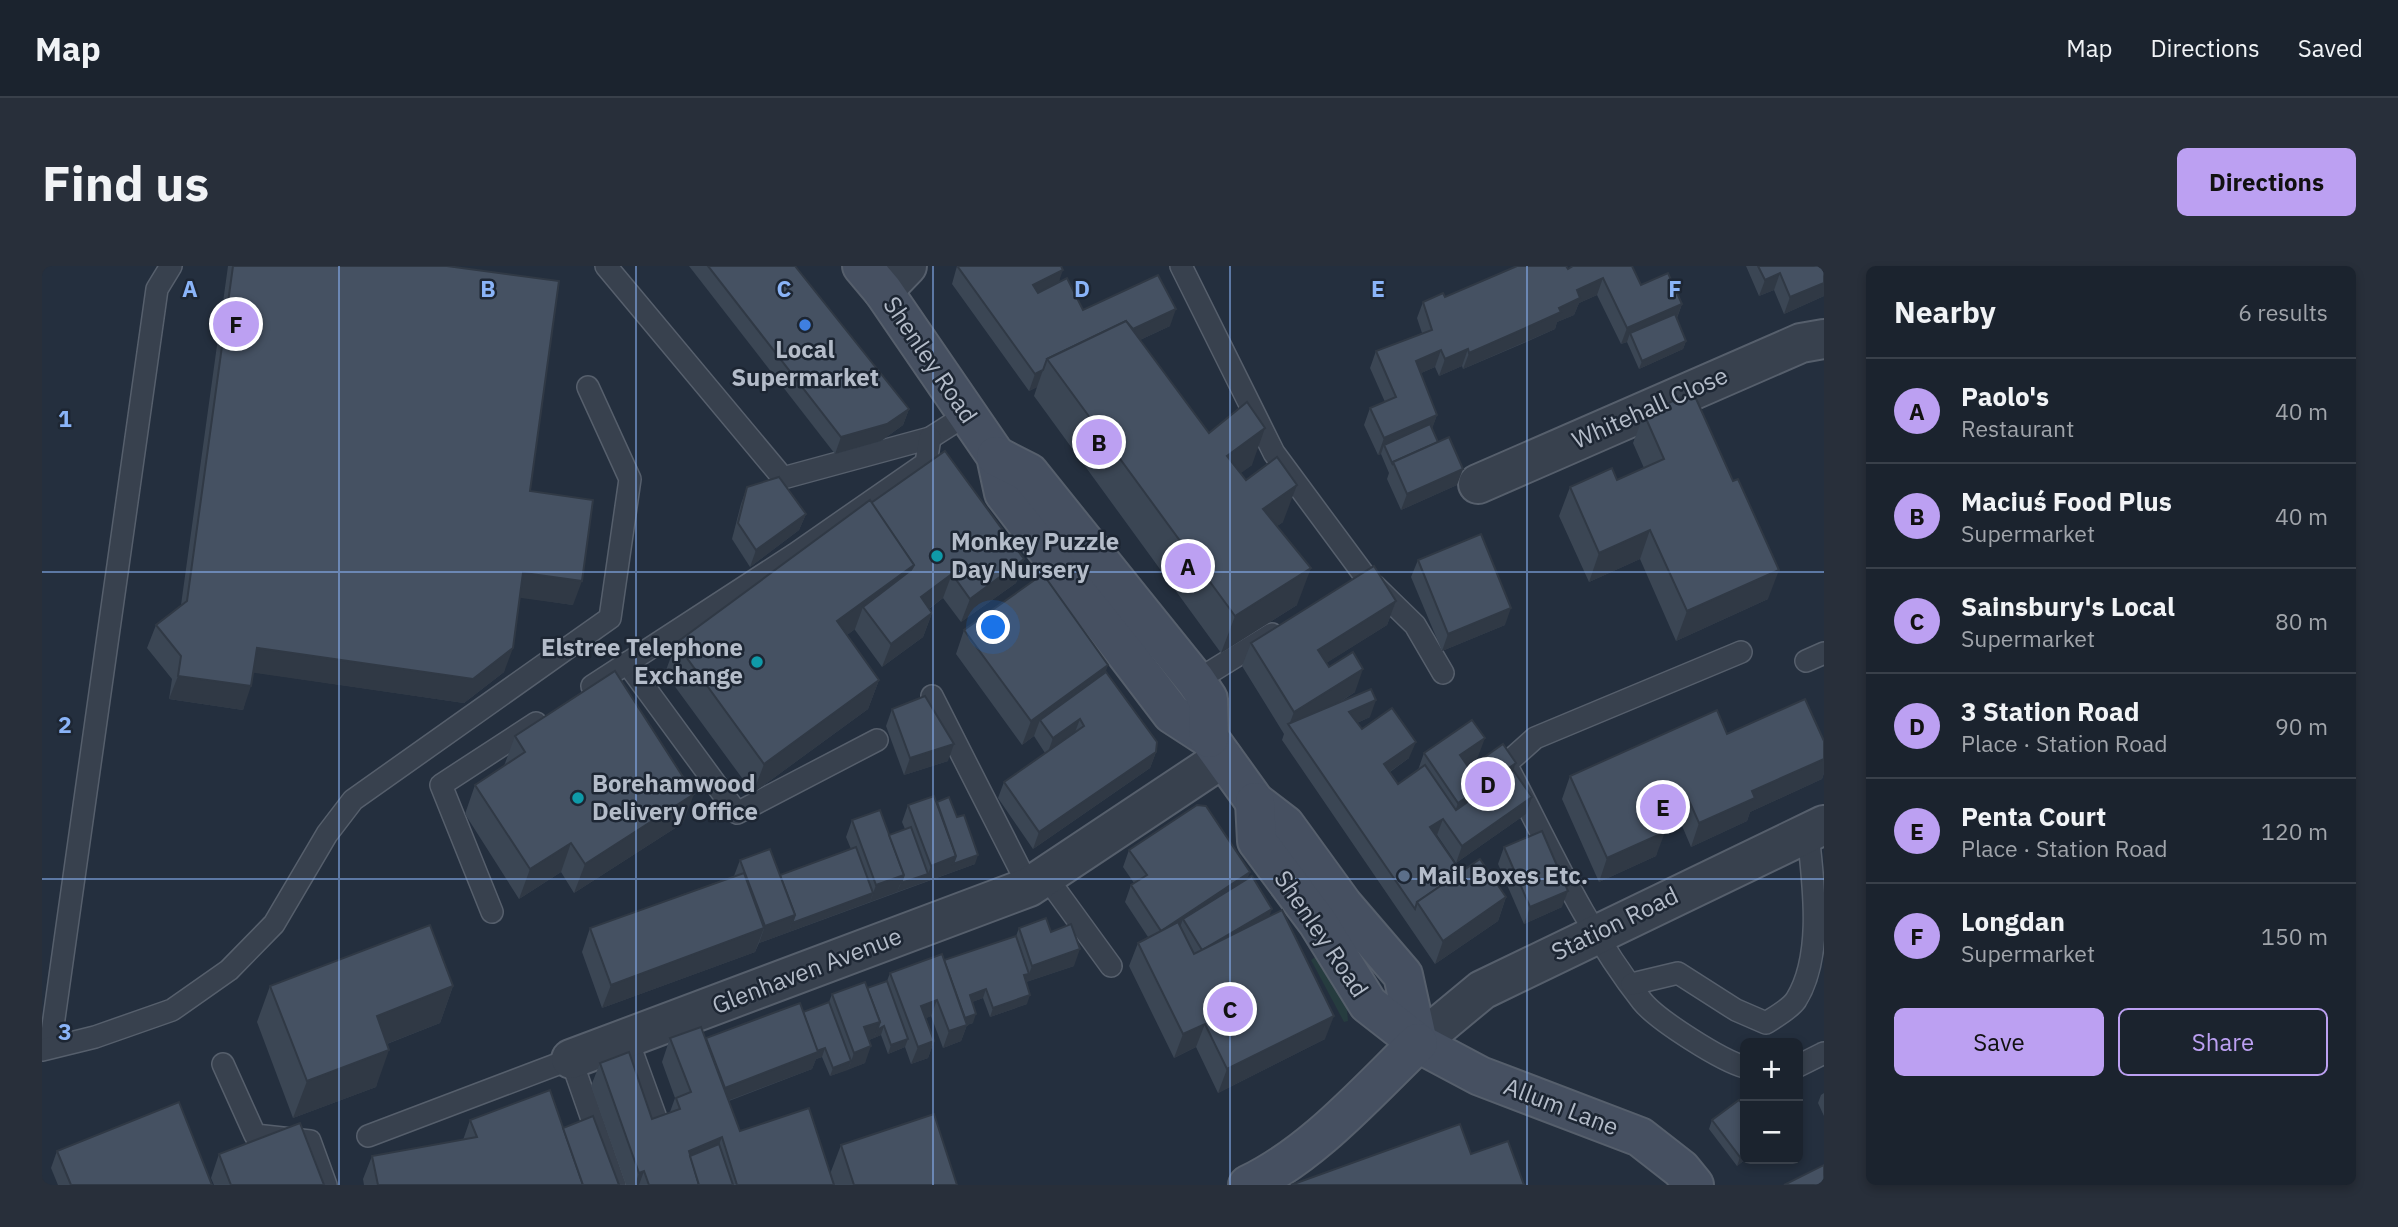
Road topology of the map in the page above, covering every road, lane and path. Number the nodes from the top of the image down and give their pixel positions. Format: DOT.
graph roads {
  1 [pos="171,266"];
  2 [pos="606,266"];
  3 [pos="1181,266"];
  4 [pos="884,274"];
  5 [pos="1824,339"];
  6 [pos="588,387"];
  7 [pos="966,415"];
  8 [pos="930,438"];
  9 [pos="996,456"];
  10 [pos="1478,484"];
  11 [pos="1365,576"];
  12 [pos="1342,590"];
  13 [pos="1287,625"];
  14 [pos="1741,652"];
  15 [pos="627,663"];
  16 [pos="1443,673"];
  17 [pos="1196,681"];
  18 [pos="578,695"];
  19 [pos="932,696"];
  20 [pos="556,710"];
  21 [pos="877,740"];
  22 [pos="1216,748"];
  23 [pos="1816,829"];
  24 [pos="1038,882"];
  25 [pos="492,912"];
  26 [pos="1595,933"];
  27 [pos="1111,966"];
  28 [pos="1632,984"];
  29 [pos="627,1038"];
  30 [pos="1418,1043"];
  31 [pos="46,1049"];
  32 [pos="1824,1053"];
  33 [pos="571,1059"];
  34 [pos="223,1064"];
  35 [pos="1803,1064"];
  36 [pos="1740,1066"];
  37 [pos="660,1129"];
  38 [pos="368,1136"];
  39 [pos="326,1185"];
  40 [pos="615,1185"];
  41 [pos="1248,1185"];
  42 [pos="1694,1185"];
  1 -- 31 [label="lane"];
  2 -- 8 [label="lane"];
  3 -- 11 [label="lane"];
  4 -- 7 [label="main road, Shenley Road"];
  5 -- 10 [label="street, Whitehall Close"];
  6 -- 31 [label="lane"];
  7 -- 8 [label="lane"];
  7 -- 9 [label="main road, Shenley Road"];
  8 -- 15 [label="lane"];
  9 -- 17 [label="main road, Shenley Road"];
  9 -- 22 [label="main road, Shenley Road"];
  11 -- 12 [label="lane"];
  11 -- 16 [label="lane"];
  13 -- 17 [label="lane"];
  14 -- 26 [label="lane"];
  15 -- 18 [label="lane"];
  15 -- 21 [label="lane"];
  17 -- 22 [label="main road, Shenley Road"];
  19 -- 24 [label="lane"];
  20 -- 25 [label="lane"];
  22 -- 24 [label="street, Glenhaven Avenue"];
  22 -- 30 [label="main road, Shenley Road"];
  23 -- 26 [label="street, Station Road"];
  23 -- 28 [label="lane"];
  24 -- 27 [label="lane"];
  24 -- 29 [label="street, Glenhaven Avenue"];
  26 -- 28 [label="lane"];
  26 -- 30 [label="street, Station Road"];
  28 -- 36 [label="lane"];
  29 -- 33 [label="street, Glenhaven Avenue"];
  29 -- 37 [label="lane"];
  30 -- 41 [label="main road"];
  30 -- 42 [label="main road, Allum Lane"];
  32 -- 35 [label="lane"];
  33 -- 38 [label="lane, Glenhaven Avenue"];
  33 -- 40 [label="lane"];
  34 -- 39 [label="lane"];
}
